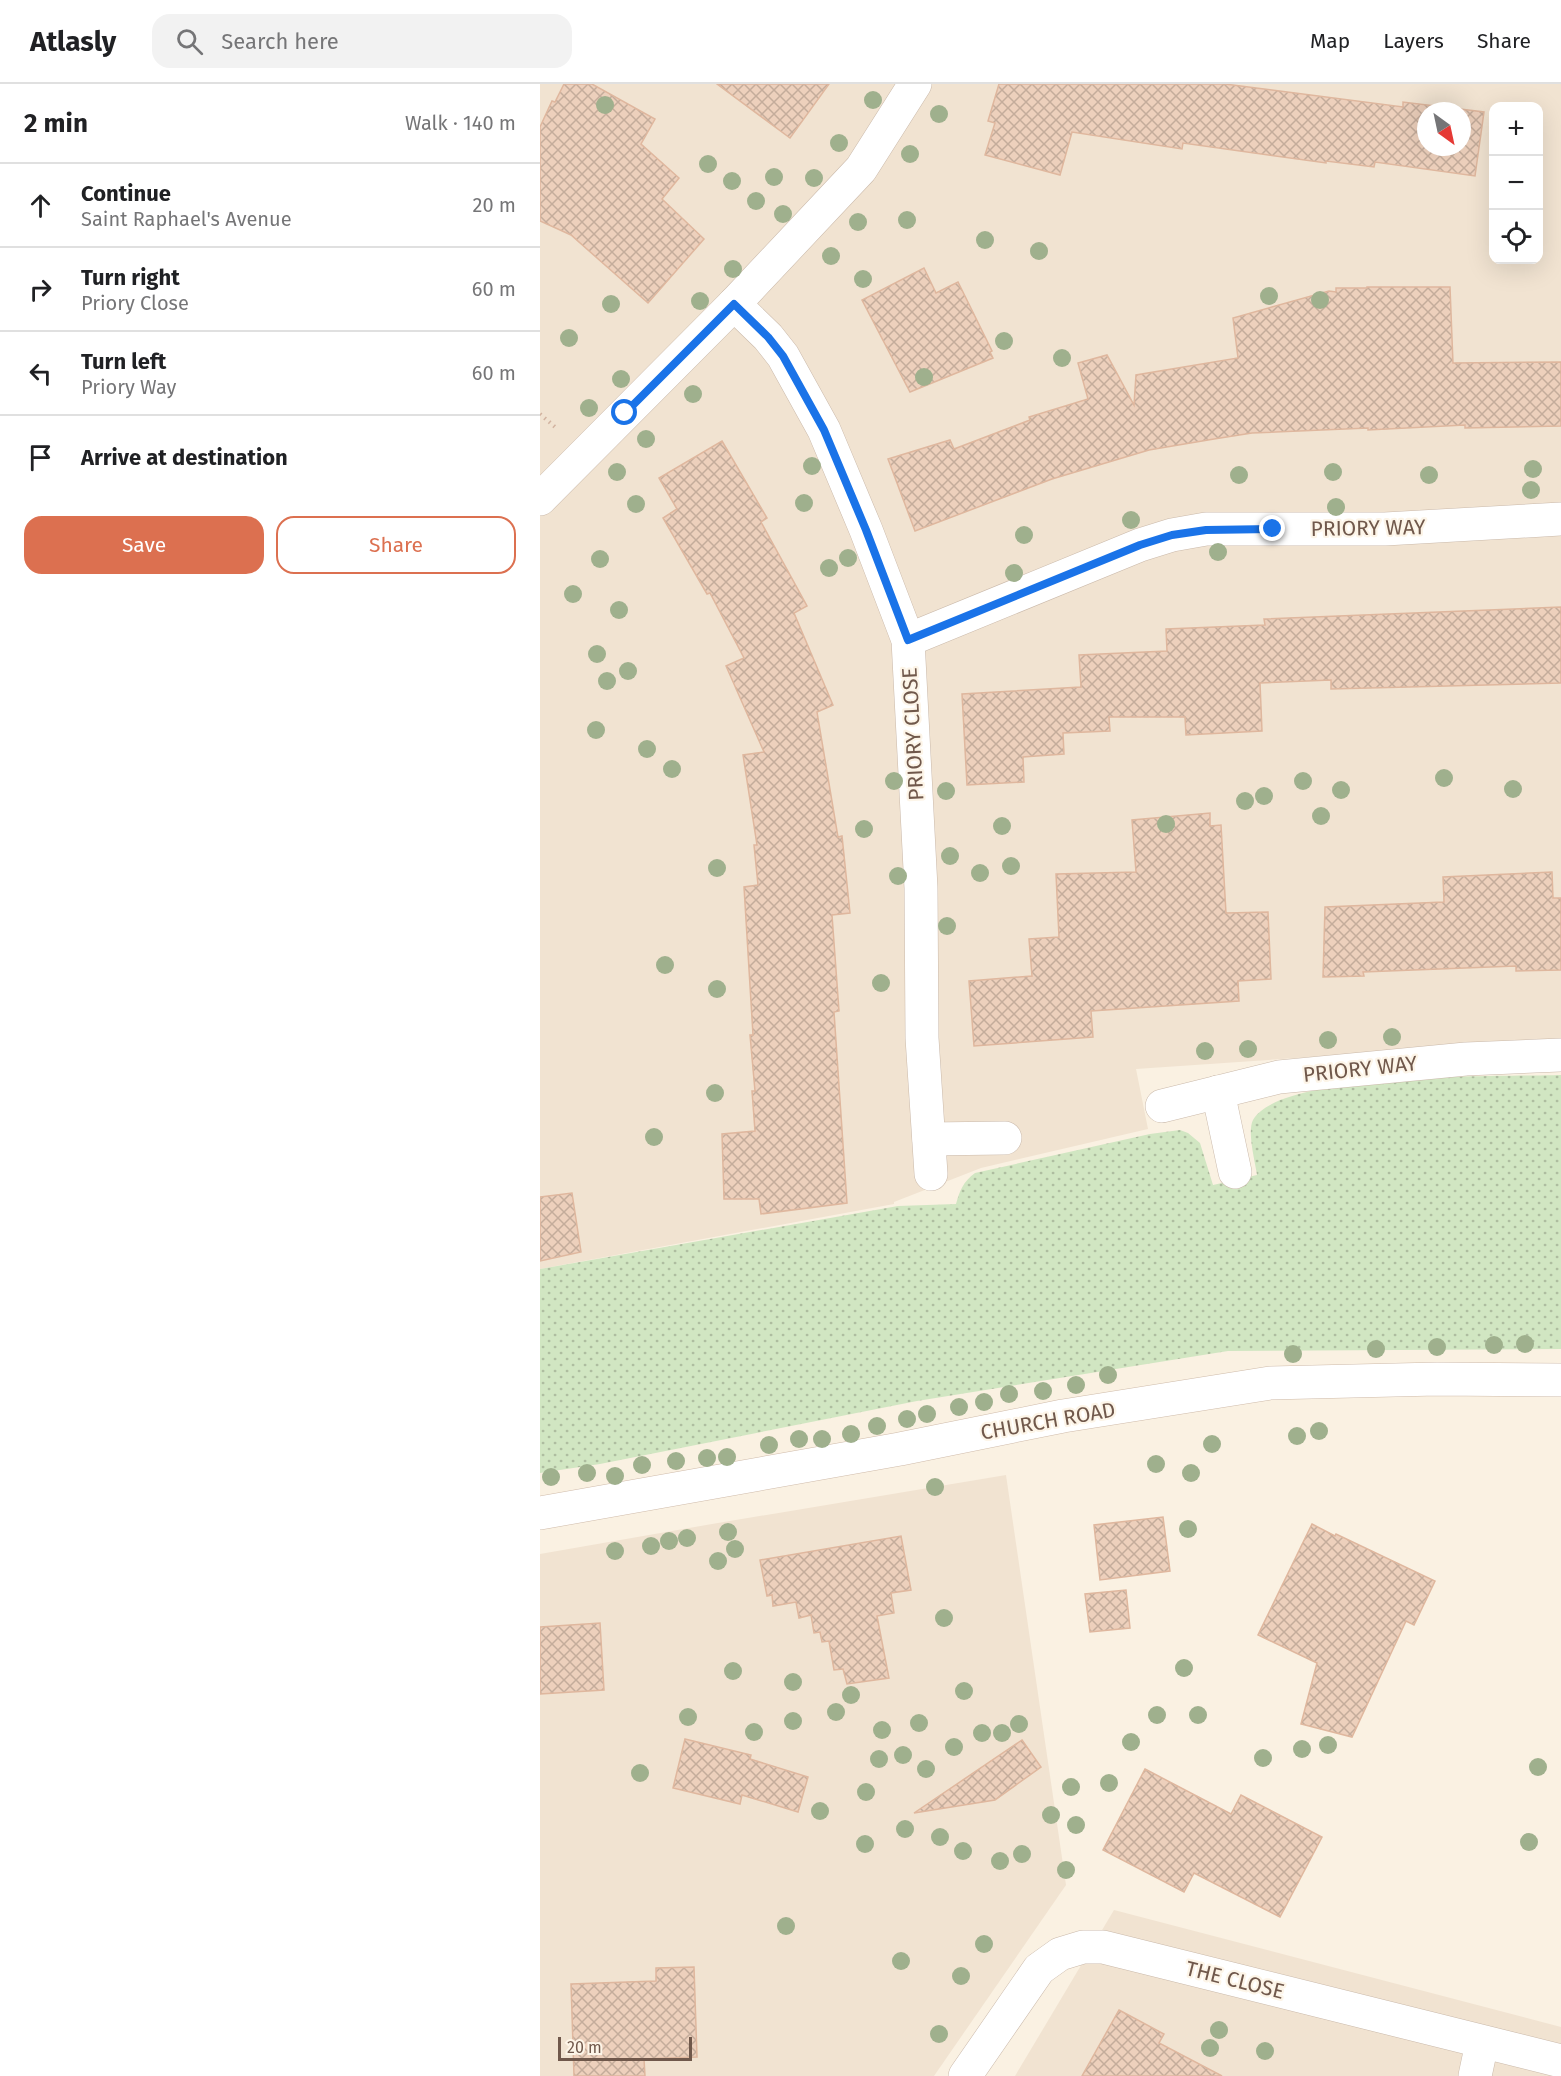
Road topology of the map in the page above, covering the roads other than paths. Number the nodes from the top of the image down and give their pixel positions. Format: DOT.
graph roads {
  1 [pos="915,84"];
  2 [pos="734,304"];
  3 [pos="540,499"];
  4 [pos="1561,519"];
  5 [pos="908,640"];
  6 [pos="1561,1055"];
  7 [pos="1218,1092"];
  8 [pos="1162,1106"];
  9 [pos="1005,1138"];
  10 [pos="929,1139"];
  11 [pos="1234,1172"];
  12 [pos="931,1174"];
  13 [pos="1561,1380"];
  14 [pos="540,1513"];
  15 [pos="1482,2043"];
  16 [pos="1561,2061"];
  17 [pos="964,2076"];
  18 [pos="1475,2076"];
  1 -- 2 [label="street"];
  2 -- 3 [label="street"];
  2 -- 5 [label="street, PRIORY CLOSE"];
  4 -- 5 [label="street, PRIORY WAY"];
  5 -- 10 [label="street, PRIORY CLOSE"];
  6 -- 7 [label="street, PRIORY WAY"];
  7 -- 8 [label="street, PRIORY WAY"];
  7 -- 11 [label="street"];
  9 -- 10 [label="street"];
  10 -- 12 [label="street, PRIORY CLOSE"];
  13 -- 14 [label="street, CHURCH ROAD"];
  15 -- 16 [label="street, THE CLOSE"];
  15 -- 17 [label="street, THE CLOSE"];
  15 -- 18 [label="street"];
}
